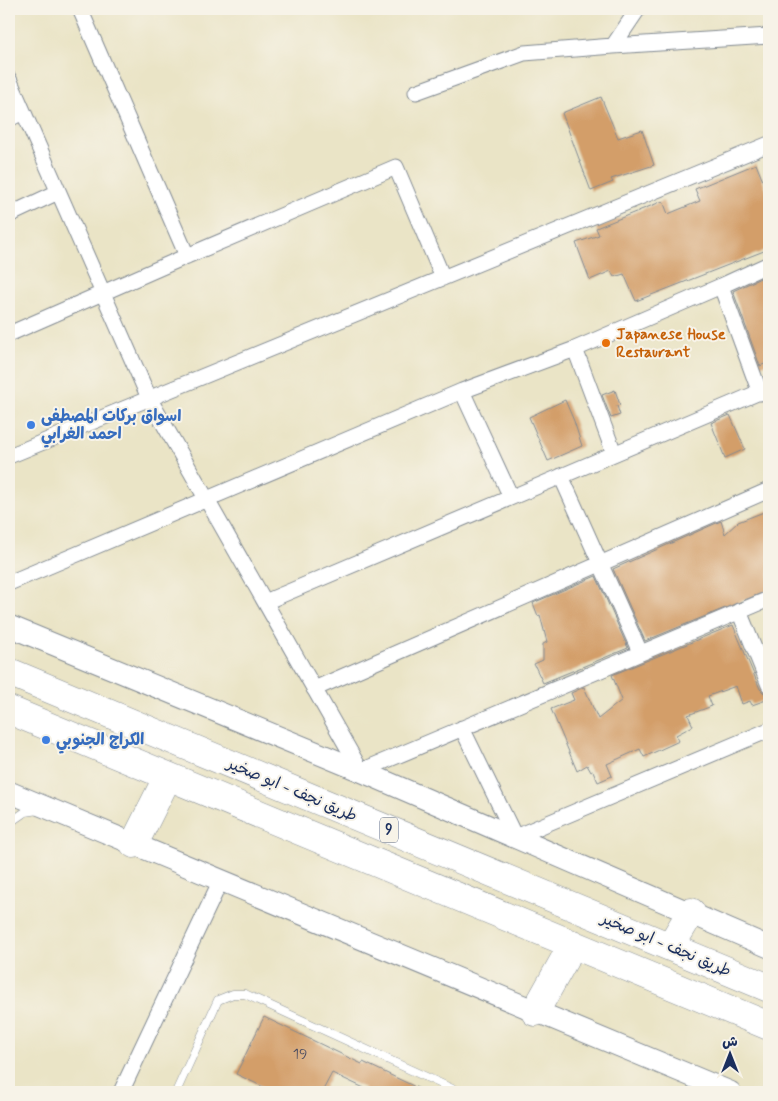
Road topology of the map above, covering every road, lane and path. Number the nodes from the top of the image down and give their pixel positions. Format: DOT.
graph roads {
  1 [pos="80,9"];
  2 [pos="638,9"];
  3 [pos="769,36"];
  4 [pos="613,46"];
  5 [pos="9,79"];
  6 [pos="416,92"];
  7 [pos="23,112"];
  8 [pos="9,119"];
  9 [pos="767,150"];
  10 [pos="58,192"];
  11 [pos="9,215"];
  12 [pos="187,256"];
  13 [pos="769,264"];
  14 [pos="443,278"];
  15 [pos="720,286"];
  16 [pos="103,294"];
  17 [pos="9,334"];
  18 [pos="575,349"];
  19 [pos="764,390"];
  20 [pos="462,391"];
  21 [pos="149,398"];
  22 [pos="614,453"];
  23 [pos="9,456"];
  24 [pos="561,476"];
  25 [pos="769,490"];
  26 [pos="511,497"];
  27 [pos="206,499"];
  28 [pos="600,564"];
  29 [pos="9,583"];
  30 [pos="769,599"];
  31 [pos="265,602"];
  32 [pos="739,611"];
  33 [pos="9,626"];
  34 [pos="640,652"];
  35 [pos="9,672"];
  36 [pos="769,685"];
  37 [pos="314,689"];
  38 [pos="9,710"];
  39 [pos="462,728"];
  40 [pos="769,730"];
  41 [pos="361,771"];
  42 [pos="168,776"];
  43 [pos="9,792"];
  44 [pos="51,809"];
  45 [pos="9,823"];
  46 [pos="515,836"];
  47 [pos="134,844"];
  48 [pos="221,880"];
  49 [pos="691,912"];
  50 [pos="573,944"];
  51 [pos="670,947"];
  52 [pos="769,947"];
  53 [pos="769,988"];
  54 [pos="535,1012"];
  55 [pos="769,1026"];
  56 [pos="122,1092"];
  57 [pos="176,1092"];
  58 [pos="459,1092"];
  59 [pos="730,1092"];
  1 -- 12 [label="street"];
  2 -- 4 [label="street"];
  3 -- 4 [label="street"];
  4 -- 6 [label="street"];
  5 -- 7 [label="street"];
  7 -- 8 [label="street"];
  7 -- 10 [label="street"];
  9 -- 14 [label="street"];
  10 -- 11 [label="street"];
  10 -- 16 [label="street"];
  12 -- 14 [label="street"];
  12 -- 16 [label="street"];
  13 -- 15 [label="street"];
  14 -- 21 [label="street"];
  15 -- 18 [label="street"];
  15 -- 19 [label="street"];
  16 -- 17 [label="street"];
  16 -- 21 [label="street"];
  18 -- 20 [label="street"];
  18 -- 22 [label="street"];
  19 -- 22 [label="street"];
  20 -- 26 [label="street"];
  20 -- 27 [label="street"];
  21 -- 23 [label="street"];
  21 -- 27 [label="street"];
  22 -- 24 [label="street"];
  24 -- 26 [label="street"];
  24 -- 28 [label="street"];
  25 -- 28 [label="street"];
  26 -- 31 [label="street"];
  27 -- 29 [label="street"];
  27 -- 31 [label="street"];
  28 -- 34 [label="street"];
  28 -- 37 [label="street"];
  30 -- 32 [label="street"];
  31 -- 37 [label="street"];
  32 -- 34 [label="street"];
  32 -- 36 [label="street"];
  33 -- 41 [label="main road"];
  34 -- 39 [label="street"];
  35 -- 51 [label="highway, طريق نجف - ابو صخير / 9"];
  37 -- 41 [label="street"];
  38 -- 42 [label="highway, طريق نجف - ابو صخير / 9"];
  39 -- 41 [label="street"];
  39 -- 46 [label="street"];
  40 -- 46 [label="street"];
  41 -- 46 [label="main road"];
  42 -- 47 [label="highway"];
  42 -- 50 [label="highway, طريق نجف - ابو صخير / 9"];
  43 -- 44 [label="main road"];
  44 -- 45 [label="lane"];
  44 -- 47 [label="main road"];
  46 -- 49 [label="main road"];
  47 -- 48 [label="main road"];
  48 -- 54 [label="main road"];
  48 -- 56 [label="street"];
  49 -- 51 [label="highway"];
  49 -- 52 [label="main road"];
  50 -- 54 [label="highway"];
  50 -- 55 [label="highway, طريق نجف - ابو صخير / 9"];
  51 -- 53 [label="highway, طريق نجف - ابو صخير / 9"];
  54 -- 59 [label="main road"];
  57 -- 58 [label="lane"];
}
